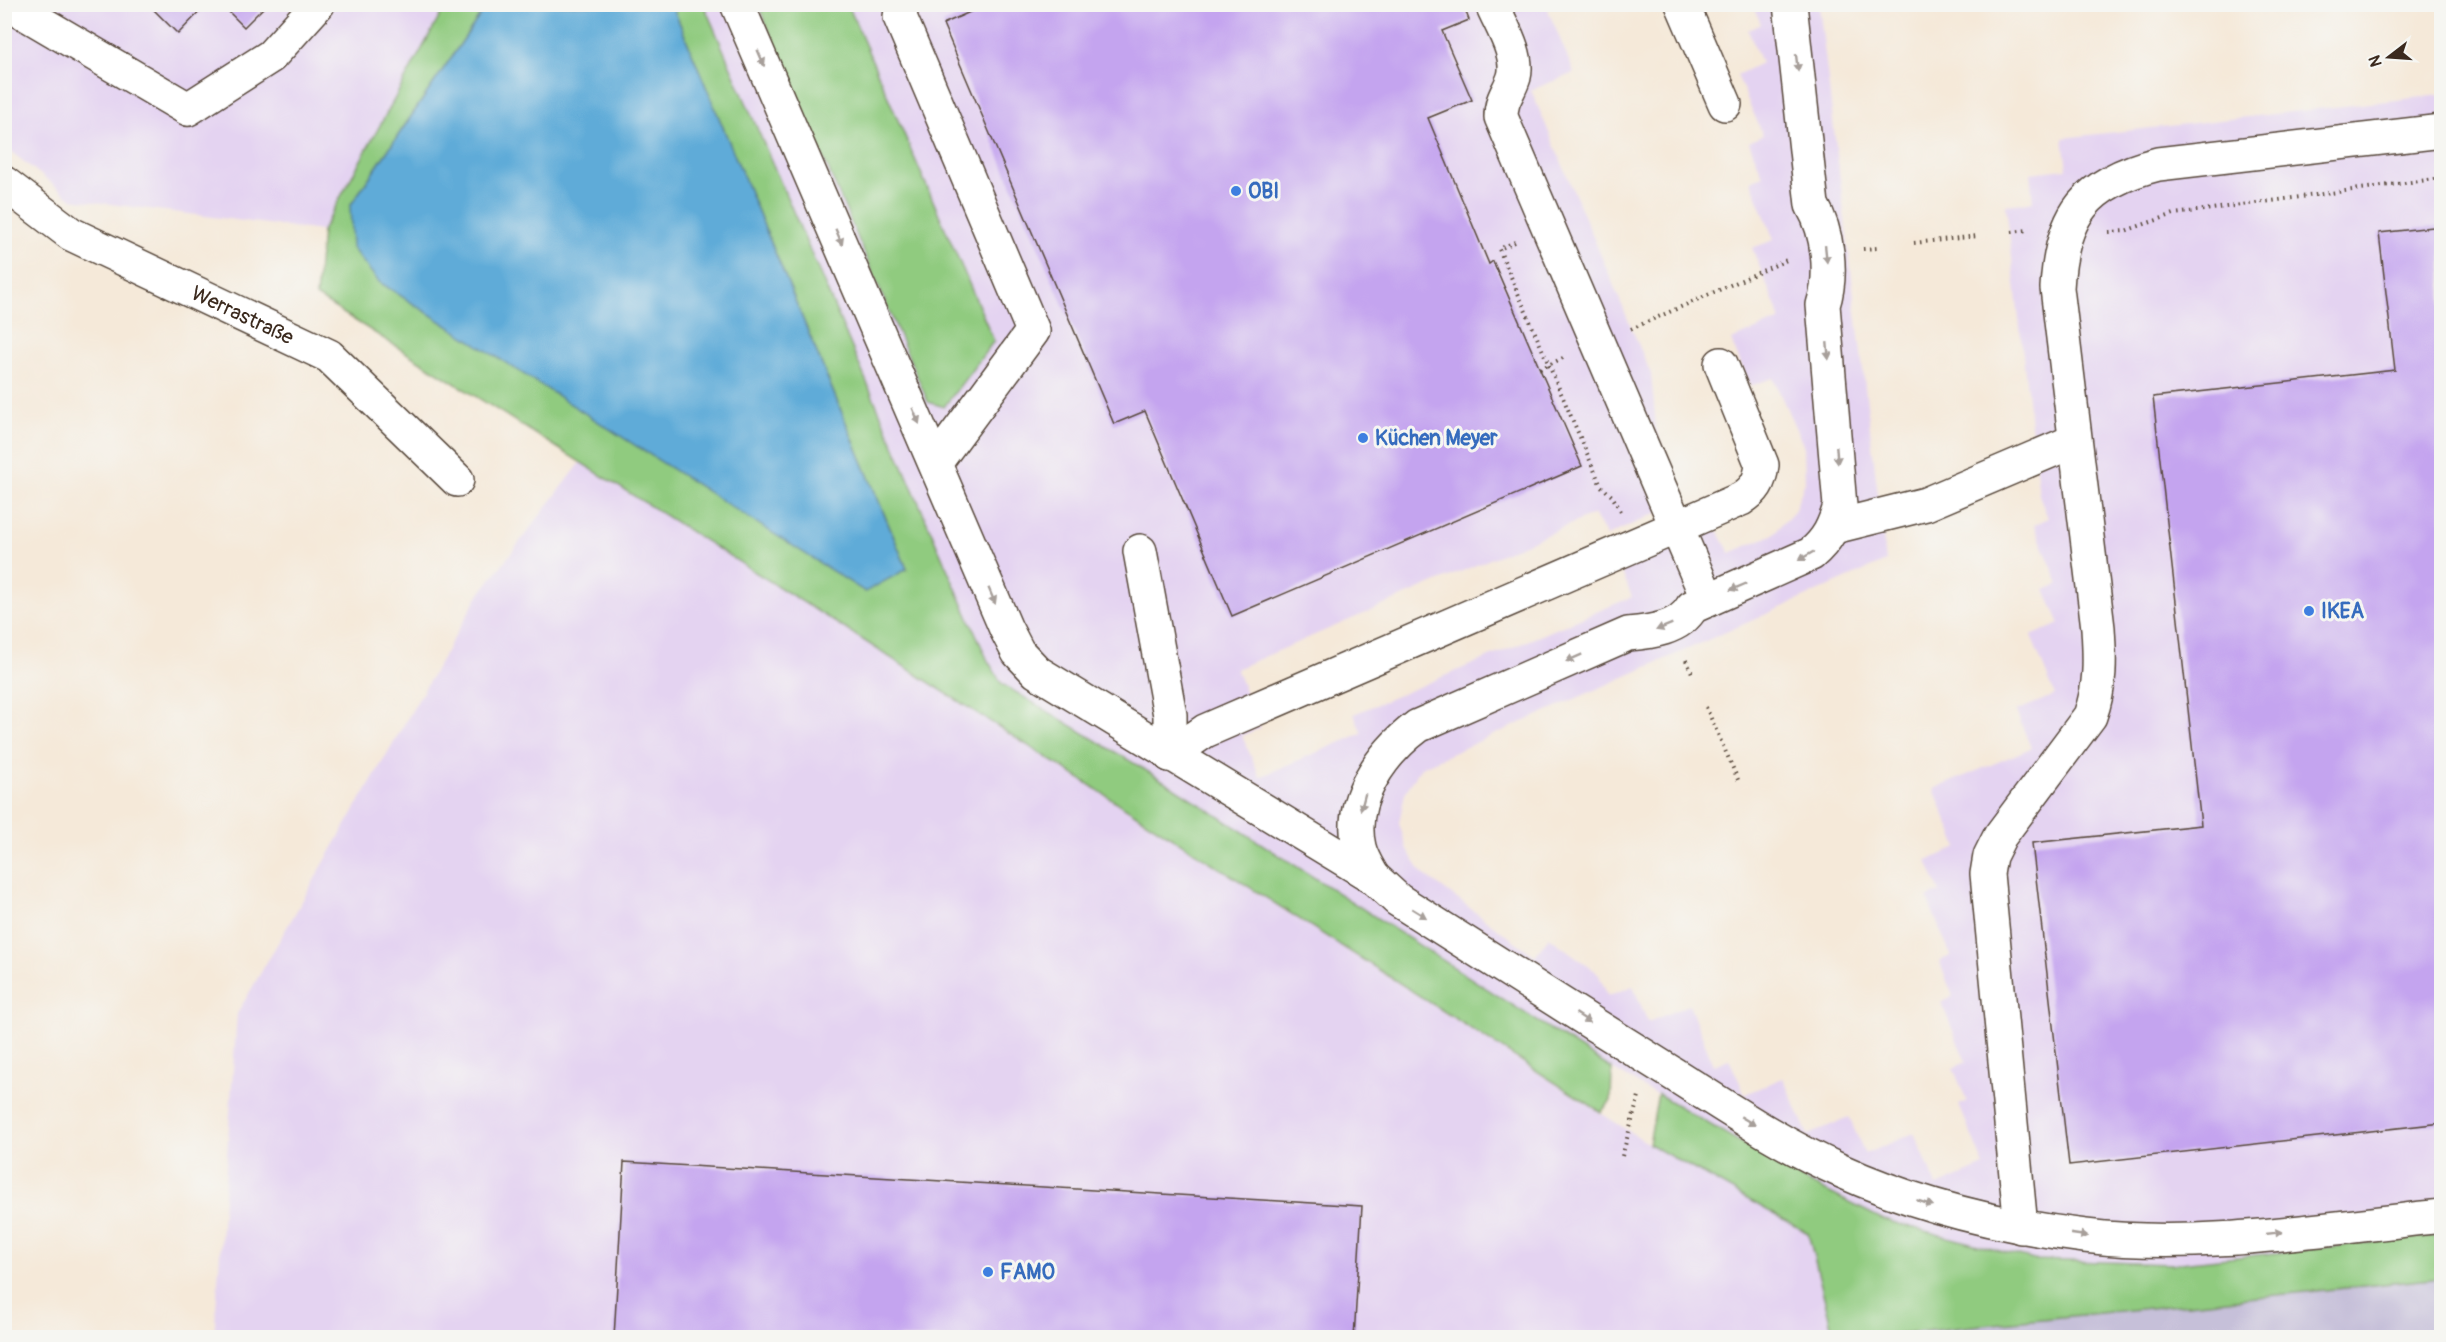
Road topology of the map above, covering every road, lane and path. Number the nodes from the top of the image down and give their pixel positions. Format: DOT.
graph roads {
  1 [pos="9,4"];
  2 [pos="318,4"];
  3 [pos="737,4"];
  4 [pos="902,4"];
  5 [pos="1492,4"];
  6 [pos="1682,4"];
  7 [pos="1790,4"];
  8 [pos="1725,104"];
  9 [pos="2442,131"];
  10 [pos="2442,178"];
  11 [pos="4,183"];
  12 [pos="1548,227"];
  13 [pos="2107,233"];
  14 [pos="1978,236"];
  15 [pos="1914,243"];
  16 [pos="1796,257"];
  17 [pos="1626,331"];
  18 [pos="1569,356"];
  19 [pos="1549,364"];
  20 [pos="1722,364"];
  21 [pos="1540,369"];
  22 [pos="2074,441"];
  23 [pos="936,462"];
  24 [pos="457,480"];
  25 [pos="1624,519"];
  26 [pos="1677,526"];
  27 [pos="1834,527"];
  28 [pos="1140,551"];
  29 [pos="1708,600"];
  30 [pos="1706,707"];
  31 [pos="1170,755"];
  32 [pos="1739,782"];
  33 [pos="1373,877"];
  34 [pos="1649,1059"];
  35 [pos="1622,1156"];
  36 [pos="2442,1216"];
  37 [pos="2021,1227"];
  1 -- 2 [label="lane"];
  3 -- 23 [label="lane, one-way"];
  4 -- 23 [label="lane"];
  5 -- 12 [label="lane"];
  6 -- 8 [label="lane"];
  7 -- 27 [label="lane, one-way"];
  9 -- 22 [label="lane"];
  10 -- 13 [label="path"];
  11 -- 24 [label="lane, Werrastraße"];
  12 -- 19 [label="path"];
  12 -- 26 [label="lane"];
  14 -- 15 [label="path"];
  16 -- 17 [label="path"];
  18 -- 19 [label="path"];
  19 -- 21 [label="path"];
  19 -- 25 [label="path"];
  20 -- 26 [label="lane"];
  22 -- 27 [label="lane"];
  22 -- 37 [label="lane"];
  23 -- 31 [label="lane, one-way"];
  26 -- 29 [label="lane"];
  26 -- 31 [label="lane"];
  27 -- 29 [label="lane, one-way"];
  28 -- 31 [label="lane"];
  29 -- 33 [label="lane, one-way"];
  30 -- 32 [label="path"];
  31 -- 33 [label="lane"];
  33 -- 34 [label="lane, one-way"];
  34 -- 35 [label="path"];
  34 -- 37 [label="lane, one-way"];
  37 -- 36 [label="lane, one-way"];
}
